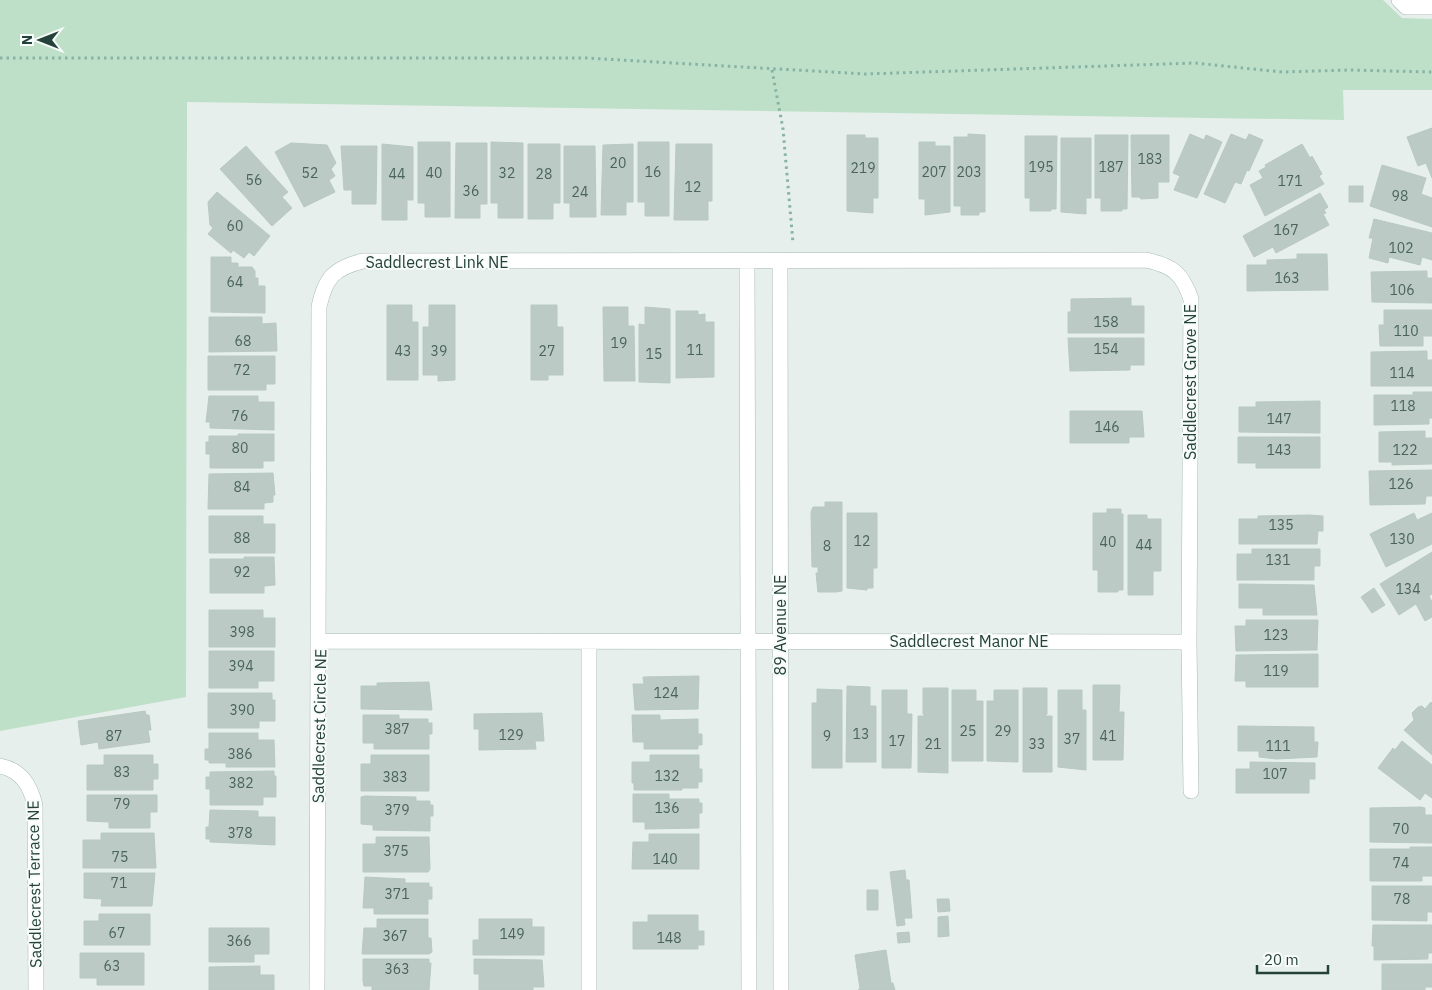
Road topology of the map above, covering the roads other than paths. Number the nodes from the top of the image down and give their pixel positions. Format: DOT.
graph roads {
  1 [pos="1399,0"];
  2 [pos="1432,7"];
  3 [pos="747,261"];
  4 [pos="764,261"];
  5 [pos="780,261"];
  6 [pos="318,641"];
  7 [pos="748,641"];
  8 [pos="780,641"];
  9 [pos="1189,642"];
  10 [pos="589,643"];
  11 [pos="0,766"];
  12 [pos="1191,791"];
  13 [pos="36,990"];
  14 [pos="317,990"];
  15 [pos="589,990"];
  16 [pos="749,990"];
  17 [pos="781,990"];
  1 -- 2 [label="street"];
  3 -- 4 [label="street, Saddlecrest Link NE"];
  3 -- 6 [label="street, Saddlecrest Link NE"];
  3 -- 7 [label="street, 89 Avenue NE"];
  4 -- 5 [label="street, Saddlecrest Grove NE"];
  5 -- 8 [label="street, 89 Avenue NE"];
  5 -- 9 [label="street, Saddlecrest Grove NE"];
  6 -- 10 [label="street, Saddlecrest Circle NE"];
  6 -- 14 [label="street, Saddlecrest Circle NE"];
  7 -- 8 [label="street, Saddlecrest Manor NE"];
  7 -- 10 [label="street, Saddlecrest Circle NE"];
  7 -- 16 [label="street, 89 Avenue NE"];
  8 -- 9 [label="street, Saddlecrest Manor NE"];
  8 -- 17 [label="street, 89 Avenue NE"];
  9 -- 12 [label="street, Saddlecrest Grove NE"];
  10 -- 15 [label="street"];
  11 -- 13 [label="street, Saddlecrest Terrace NE"];
}
